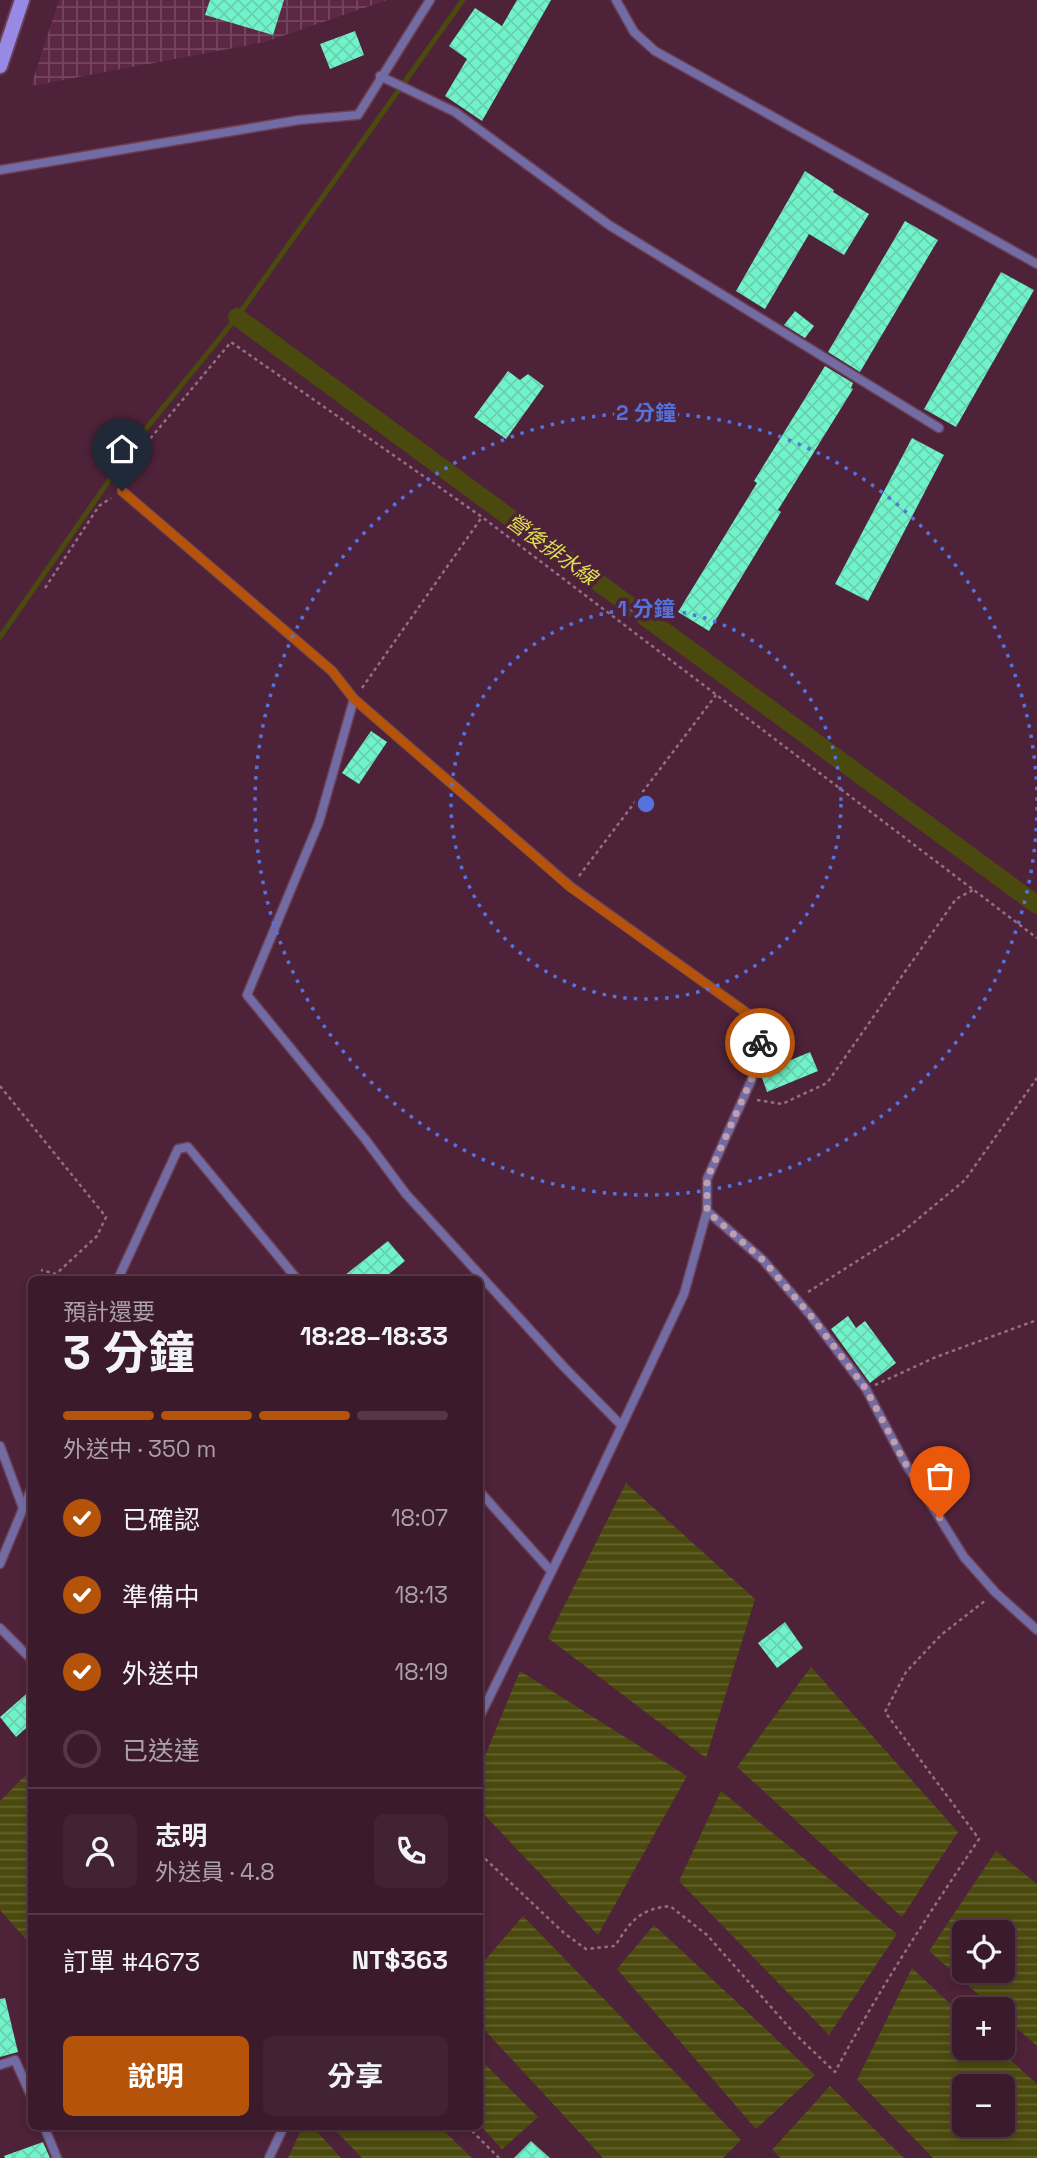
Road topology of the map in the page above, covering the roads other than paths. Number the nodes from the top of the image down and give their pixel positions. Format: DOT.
graph roads {
  1 [pos="22,0"];
  2 [pos="430,0"];
  3 [pos="616,0"];
  4 [pos="0,66"];
  5 [pos="380,76"];
  6 [pos="0,170"];
  7 [pos="1037,264"];
  8 [pos="939,428"];
  9 [pos="122,491"];
  10 [pos="354,699"];
  11 [pos="707,1211"];
  12 [pos="119,1276"];
  13 [pos="295,1276"];
  14 [pos="481,1276"];
  15 [pos="483,1278"];
  16 [pos="621,1425"];
  17 [pos="0,1446"];
  18 [pos="483,1495"];
  19 [pos="28,1496"];
  20 [pos="23,1508"];
  21 [pos="0,1564"];
  22 [pos="551,1571"];
  23 [pos="0,1628"];
  24 [pos="1037,1630"];
  25 [pos="28,1656"];
  26 [pos="483,1710"];
  27 [pos="0,2065"];
  28 [pos="28,2089"];
  29 [pos="46,2130"];
  30 [pos="282,2130"];
  31 [pos="57,2158"];
  32 [pos="269,2158"];
  1 -- 4 [label="main road"];
  2 -- 5 [label="lane"];
  3 -- 7 [label="lane"];
  5 -- 6 [label="lane"];
  5 -- 8 [label="lane"];
  9 -- 10 [label="lane"];
  10 -- 11 [label="lane"];
  10 -- 14 [label="lane"];
  11 -- 16 [label="lane"];
  11 -- 24 [label="lane"];
  12 -- 13 [label="lane"];
  15 -- 16 [label="lane"];
  16 -- 22 [label="lane"];
  17 -- 20 [label="lane"];
  18 -- 22 [label="lane"];
  19 -- 20 [label="lane"];
  20 -- 21 [label="lane"];
  22 -- 26 [label="lane"];
  23 -- 25 [label="lane"];
  27 -- 28 [label="lane"];
  29 -- 31 [label="lane"];
  30 -- 32 [label="lane"];
}
